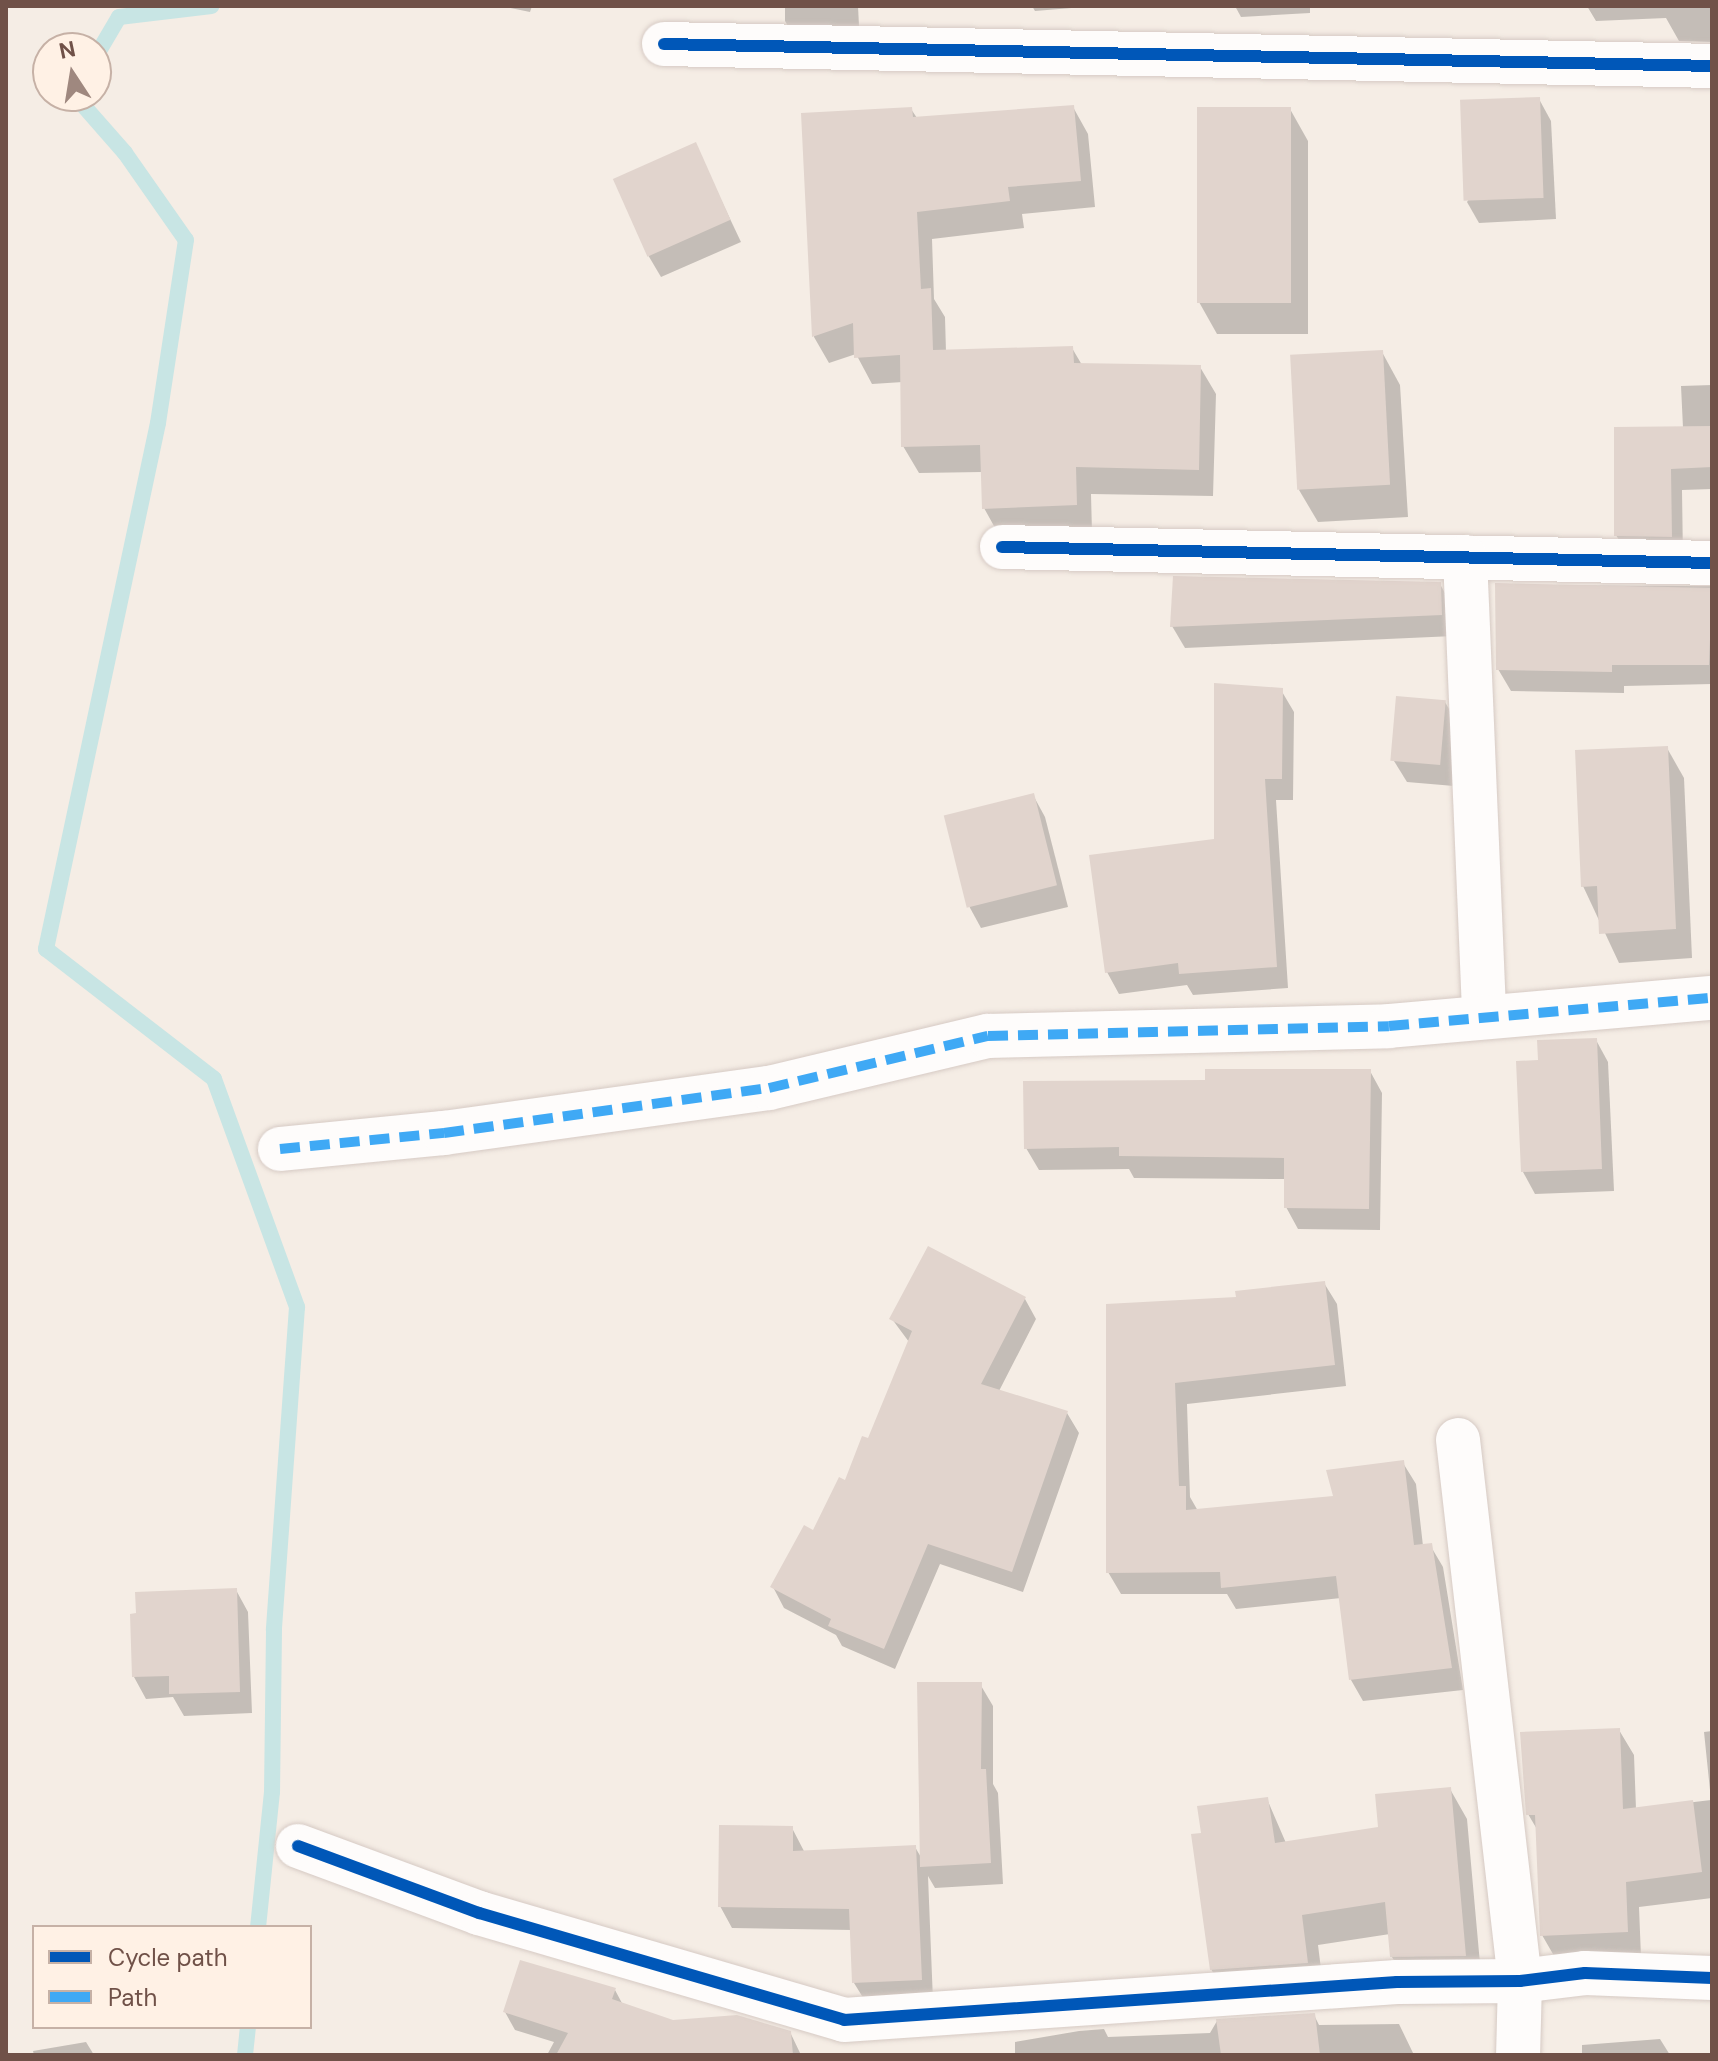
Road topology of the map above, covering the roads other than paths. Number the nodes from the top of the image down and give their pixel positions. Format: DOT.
graph roads {
  1 [pos="664,44"];
  2 [pos="1712,66"];
  3 [pos="1002,547"];
  4 [pos="1465,557"];
  5 [pos="1712,563"];
  6 [pos="1712,998"];
  7 [pos="1484,1017"];
  8 [pos="280,1149"];
  9 [pos="1458,1440"];
  10 [pos="298,1846"];
  11 [pos="1712,1978"];
  12 [pos="1520,1981"];
  13 [pos="1518,2055"];
  1 -- 2 [label="street"];
  3 -- 4 [label="street"];
  4 -- 5 [label="street"];
  4 -- 7 [label="street"];
  6 -- 7 [label="street"];
  7 -- 8 [label="street"];
  9 -- 12 [label="street"];
  10 -- 12 [label="street"];
  11 -- 12 [label="street"];
  12 -- 13 [label="street"];
}
